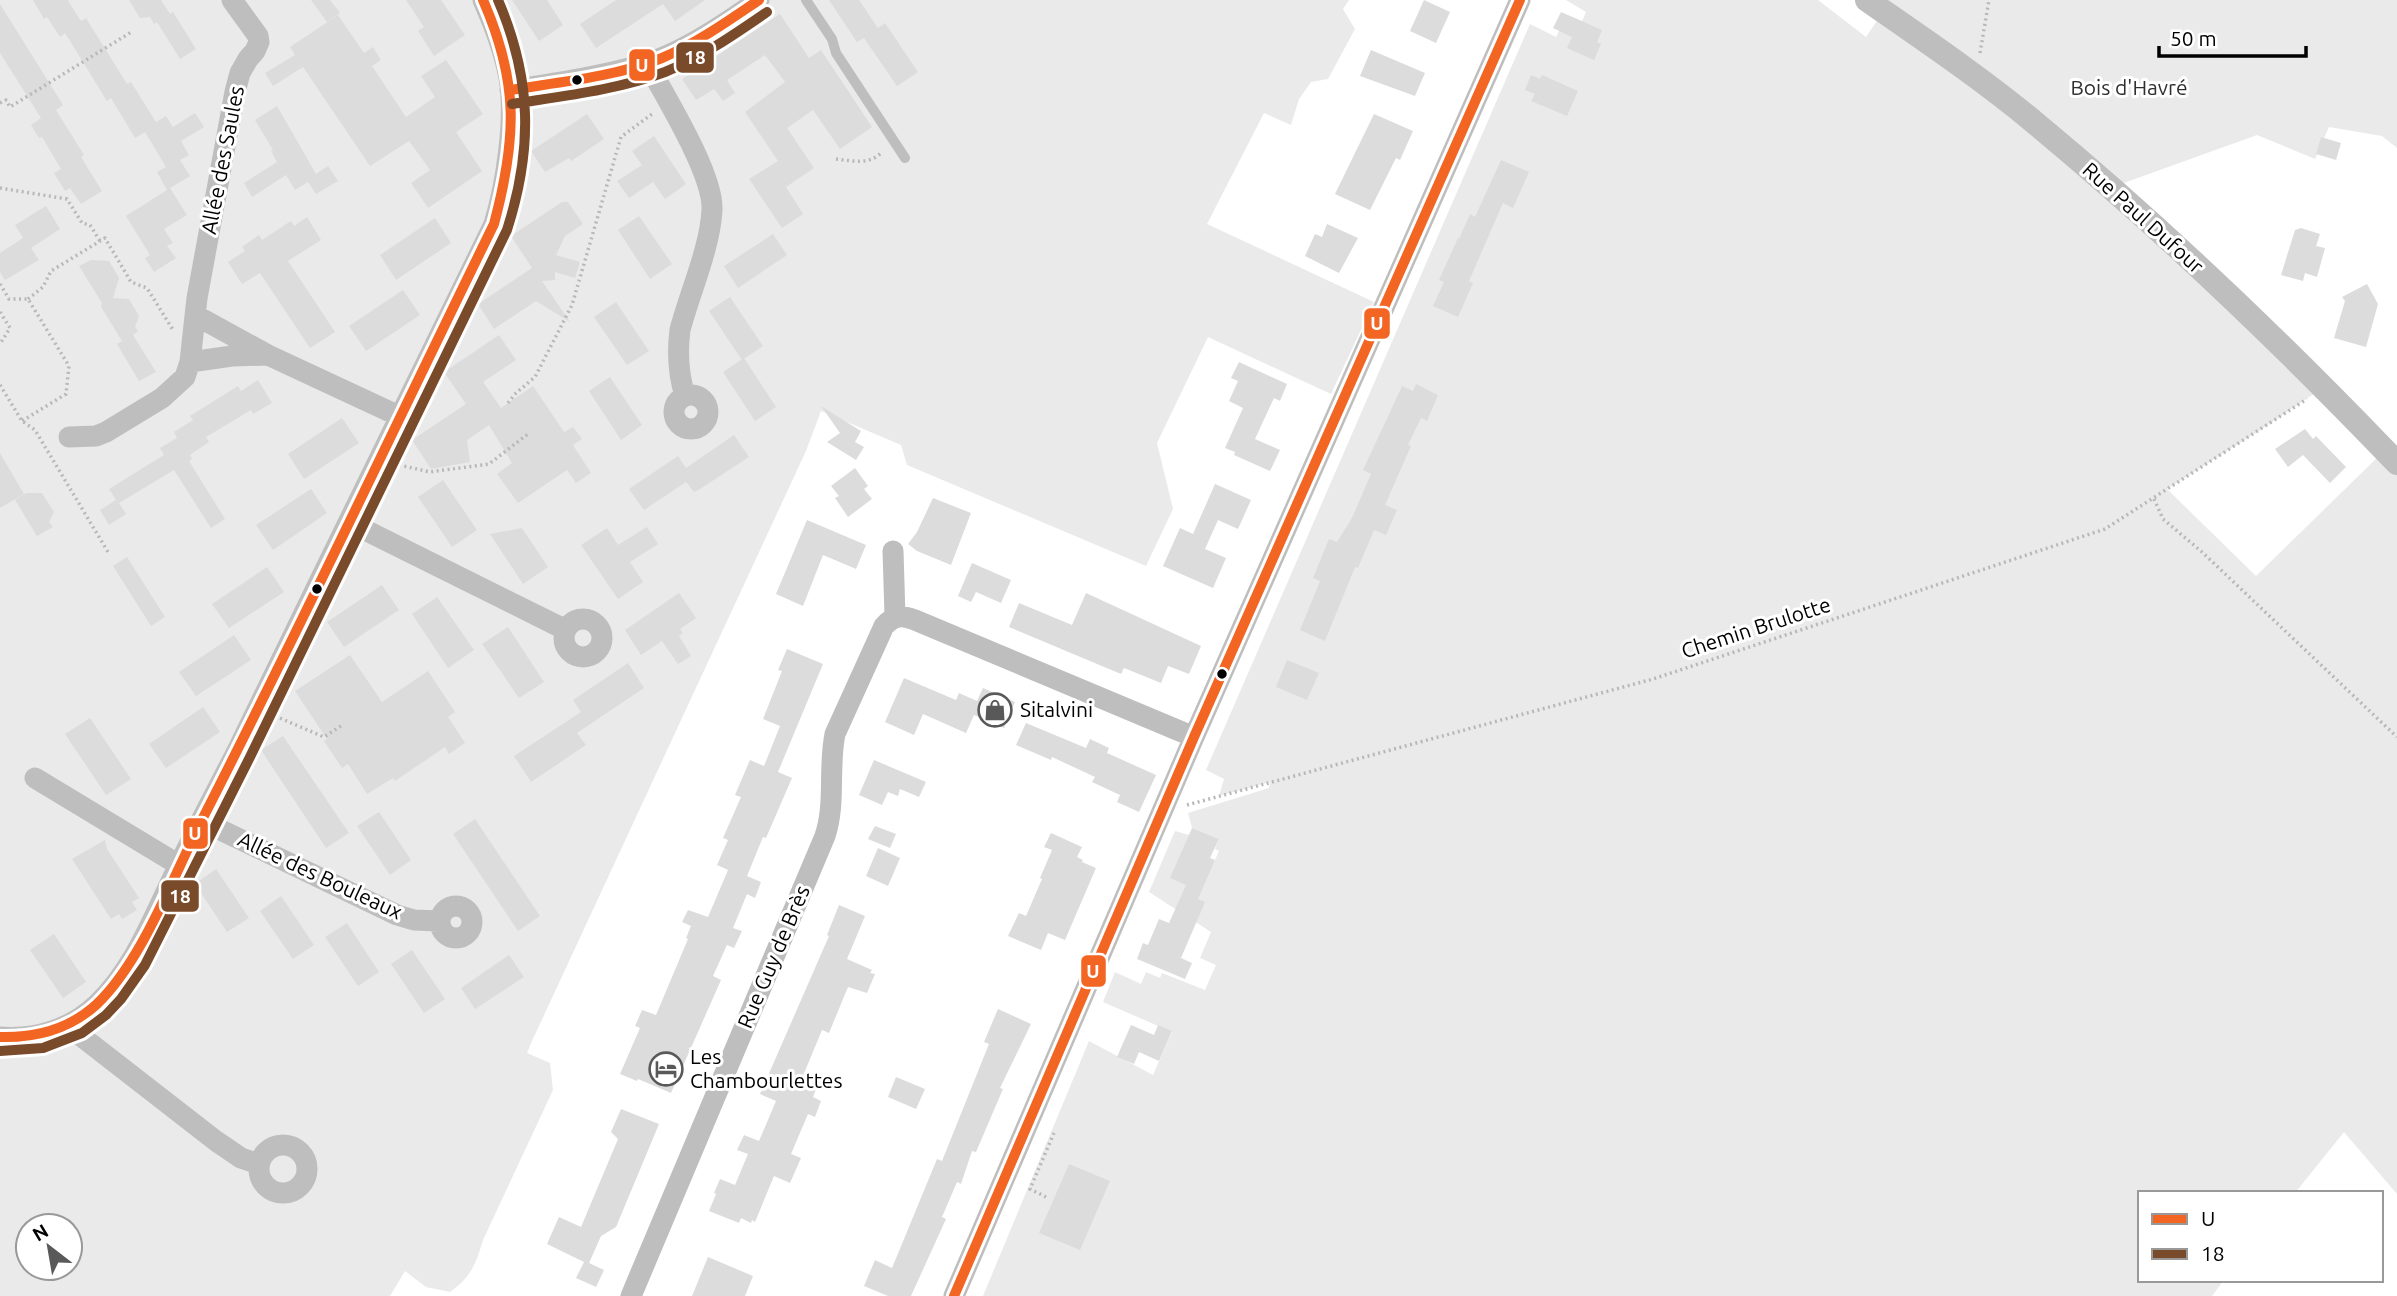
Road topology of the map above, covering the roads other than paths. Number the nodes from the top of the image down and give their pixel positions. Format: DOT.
graph roads {
  1 [pos="232,0"];
  2 [pos="483,0"];
  3 [pos="759,0"];
  4 [pos="806,0"];
  5 [pos="1520,0"];
  6 [pos="1867,0"];
  7 [pos="647,62"];
  8 [pos="510,90"];
  9 [pos="905,158"];
  10 [pos="193,324"];
  11 [pos="268,355"];
  12 [pos="190,362"];
  13 [pos="685,396"];
  14 [pos="399,416"];
  15 [pos="69,437"];
  16 [pos="2397,463"];
  17 [pos="349,522"];
  18 [pos="893,551"];
  19 [pos="895,616"];
  20 [pos="566,630"];
  21 [pos="1194,737"];
  22 [pos="35,778"];
  23 [pos="202,821"];
  24 [pos="179,865"];
  25 [pos="439,921"];
  26 [pos="68,1026"];
  27 [pos="0,1037"];
  28 [pos="259,1164"];
  29 [pos="631,1296"];
  30 [pos="954,1296"];
  1 -- 10 [label="street, Allée des Saules"];
  2 -- 8 [label="street"];
  3 -- 7 [label="street"];
  4 -- 9 [label="lane"];
  5 -- 21 [label="street"];
  6 -- 16 [label="street, Rue Paul Dufour"];
  7 -- 8 [label="street"];
  7 -- 13 [label="street"];
  8 -- 14 [label="street"];
  10 -- 11 [label="street"];
  10 -- 12 [label="street"];
  11 -- 12 [label="street"];
  11 -- 14 [label="street"];
  12 -- 15 [label="street"];
  14 -- 17 [label="street"];
  17 -- 20 [label="street"];
  17 -- 23 [label="street"];
  18 -- 19 [label="street"];
  19 -- 21 [label="street"];
  19 -- 29 [label="street, Rue Guy de Brès"];
  21 -- 30 [label="street"];
  22 -- 24 [label="street"];
  23 -- 24 [label="street"];
  23 -- 25 [label="street, Allée des Bouleaux"];
  24 -- 26 [label="street"];
  26 -- 27 [label="street"];
  26 -- 28 [label="street"];
}
